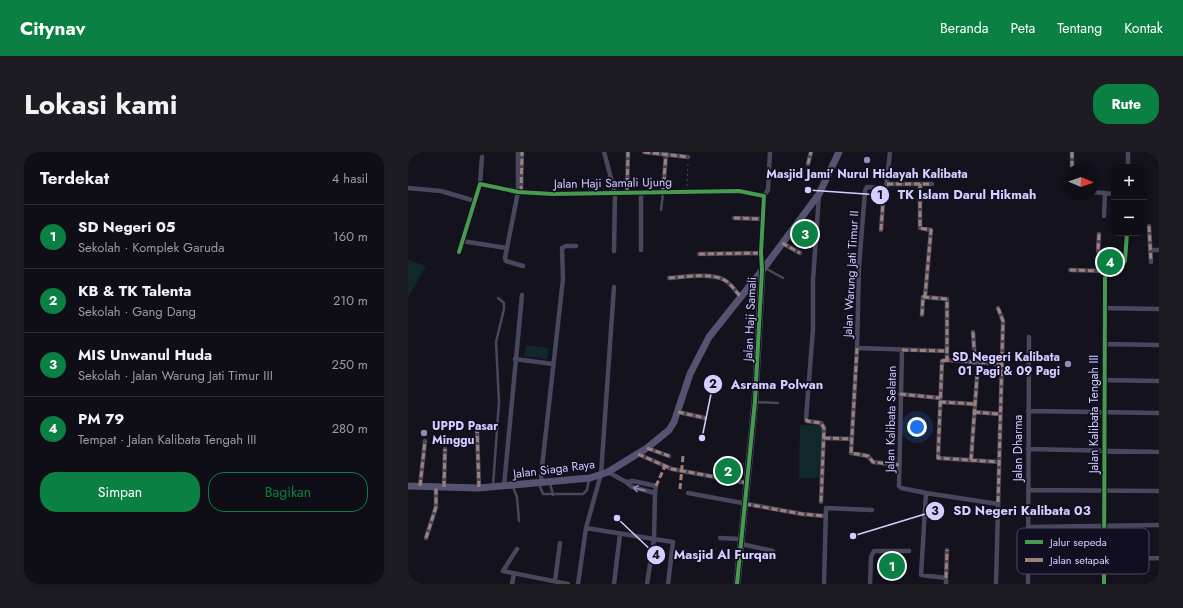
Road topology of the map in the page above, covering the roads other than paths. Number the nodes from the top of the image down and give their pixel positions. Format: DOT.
graph roads {
  1 [pos="518,152"];
  2 [pos="522,152"];
  3 [pos="604,152"];
  4 [pos="628,152"];
  5 [pos="644,152"];
  6 [pos="770,152"];
  7 [pos="811,152"];
  8 [pos="839,152"];
  9 [pos="890,152"];
  10 [pos="1072,152"];
  11 [pos="1128,152"];
  12 [pos="654,153"];
  13 [pos="666,154"];
  14 [pos="482,157"];
  15 [pos="688,157"];
  16 [pos="808,164"];
  17 [pos="1072,164"];
  18 [pos="1128,164"];
  19 [pos="480,184"];
  20 [pos="920,184"];
  21 [pos="932,184"];
  22 [pos="886,186"];
  23 [pos="408,188"];
  24 [pos="519,192"];
  25 [pos="663,192"];
  26 [pos="1099,192"];
  27 [pos="615,193"];
  28 [pos="627,193"];
  29 [pos="641,193"];
  30 [pos="1105,193"];
  31 [pos="819,194"];
  32 [pos="1111,194"];
  33 [pos="764,196"];
  34 [pos="475,201"];
  35 [pos="661,210"];
  36 [pos="1104,216"];
  37 [pos="734,218"];
  38 [pos="762,219"];
  39 [pos="1149,226"];
  40 [pos="881,230"];
  41 [pos="1099,234"];
  42 [pos="1127,236"];
  43 [pos="462,241"];
  44 [pos="782,243"];
  45 [pos="576,246"];
  46 [pos="506,248"];
  47 [pos="641,250"];
  48 [pos="1150,250"];
  49 [pos="1159,250"];
  50 [pos="614,251"];
  51 [pos="459,252"];
  52 [pos="761,253"];
  53 [pos="800,253"];
  54 [pos="699,254"];
  55 [pos="1151,262"];
  56 [pos="523,266"];
  57 [pos="763,269"];
  58 [pos="1070,270"];
  59 [pos="1107,271"];
  60 [pos="669,278"];
  61 [pos="783,278"];
  62 [pos="614,287"];
  63 [pos="522,295"];
  64 [pos="741,297"];
  65 [pos="924,297"];
  66 [pos="498,298"];
  67 [pos="998,308"];
  68 [pos="1104,308"];
  69 [pos="1159,309"];
  70 [pos="922,315"];
  71 [pos="973,332"];
  72 [pos="1029,337"];
  73 [pos="1105,344"];
  74 [pos="1159,344"];
  75 [pos="857,348"];
  76 [pos="902,350"];
  77 [pos="947,351"];
  78 [pos="515,359"];
  79 [pos="947,360"];
  80 [pos="976,363"];
  81 [pos="553,364"];
  82 [pos="1002,364"];
  83 [pos="1104,380"];
  84 [pos="1159,380"];
  85 [pos="900,394"];
  86 [pos="940,400"];
  87 [pos="755,402"];
  88 [pos="778,403"];
  89 [pos="975,404"];
  90 [pos="1028,411"];
  91 [pos="678,412"];
  92 [pos="974,412"];
  93 [pos="1104,412"];
  94 [pos="1159,413"];
  95 [pos="999,414"];
  96 [pos="705,418"];
  97 [pos="477,427"];
  98 [pos="824,438"];
  99 [pos="852,439"];
  100 [pos="425,441"];
  101 [pos="647,448"];
  102 [pos="446,449"];
  103 [pos="1028,449"];
  104 [pos="1104,451"];
  105 [pos="1159,452"];
  106 [pos="638,454"];
  107 [pos="669,456"];
  108 [pos="971,460"];
  109 [pos="999,462"];
  110 [pos="899,465"];
  111 [pos="608,472"];
  112 [pos="601,474"];
  113 [pos="590,478"];
  114 [pos="550,482"];
  115 [pos="540,483"];
  116 [pos="747,483"];
  117 [pos="408,486"];
  118 [pos="420,486"];
  119 [pos="504,486"];
  120 [pos="512,486"];
  121 [pos="440,487"];
  122 [pos="493,487"];
  123 [pos="479,488"];
  124 [pos="1028,490"];
  125 [pos="1104,490"];
  126 [pos="1159,491"];
  127 [pos="688,493"];
  128 [pos="926,493"];
  129 [pos="553,495"];
  130 [pos="821,502"];
  131 [pos="745,504"];
  132 [pos="998,504"];
  133 [pos="872,510"];
  134 [pos="824,516"];
  135 [pos="519,521"];
  136 [pos="1104,525"];
  137 [pos="1159,525"];
  138 [pos="1028,527"];
  139 [pos="586,528"];
  140 [pos="620,534"];
  141 [pos="426,538"];
  142 [pos="720,538"];
  143 [pos="654,539"];
  144 [pos="741,541"];
  145 [pos="560,542"];
  146 [pos="517,549"];
  147 [pos="947,550"];
  148 [pos="773,551"];
  149 [pos="909,551"];
  150 [pos="1149,558"];
  151 [pos="1159,558"];
  152 [pos="514,574"];
  153 [pos="946,578"];
  154 [pos="555,581"];
  155 [pos="512,584"];
  156 [pos="568,584"];
  157 [pos="578,584"];
  158 [pos="614,584"];
  159 [pos="647,584"];
  160 [pos="668,584"];
  161 [pos="738,584"];
  162 [pos="824,584"];
  163 [pos="870,584"];
  164 [pos="946,584"];
  165 [pos="996,584"];
  1 -- 24 [label="street"];
  2 -- 24 [label="street"];
  3 -- 27 [label="street"];
  4 -- 28 [label="street"];
  5 -- 12 [label="street"];
  6 -- 33 [label="street"];
  7 -- 16 [label="street"];
  8 -- 31 [label="main road, Jalan Siaga Raya"];
  9 -- 22 [label="street"];
  10 -- 17 [label="street"];
  11 -- 18 [label="street"];
  12 -- 13 [label="street"];
  13 -- 15 [label="street"];
  13 -- 25 [label="street"];
  14 -- 19 [label="street"];
  19 -- 24 [label="street, Jalan Haji Samali Ujung"];
  19 -- 34 [label="street"];
  20 -- 21 [label="street"];
  20 -- 22 [label="street"];
  20 -- 65 [label="street"];
  22 -- 40 [label="street"];
  22 -- 75 [label="street, Jalan Warung Jati Timur II"];
  23 -- 34 [label="street"];
  24 -- 27 [label="street, Jalan Haji Samali Ujung"];
  24 -- 46 [label="street"];
  25 -- 29 [label="street, Jalan Haji Samali Ujung"];
  25 -- 33 [label="street, Jalan Haji Samali Ujung"];
  25 -- 35 [label="lane"];
  26 -- 30 [label="street"];
  27 -- 28 [label="street, Jalan Haji Samali Ujung"];
  27 -- 50 [label="street"];
  28 -- 29 [label="street, Jalan Haji Samali Ujung"];
  29 -- 47 [label="street"];
  30 -- 32 [label="street"];
  30 -- 36 [label="street"];
  31 -- 44 [label="main road, Jalan Siaga Raya"];
  31 -- 98 [label="street"];
  33 -- 38 [label="street"];
  34 -- 43 [label="street"];
  37 -- 38 [label="street"];
  38 -- 52 [label="street"];
  39 -- 48 [label="street"];
  41 -- 59 [label="street"];
  42 -- 59 [label="street"];
  43 -- 46 [label="street"];
  43 -- 51 [label="street"];
  44 -- 53 [label="street"];
  44 -- 57 [label="main road, Jalan Siaga Raya"];
  45 -- 81 [label="street"];
  46 -- 56 [label="street"];
  48 -- 49 [label="street"];
  48 -- 55 [label="street"];
  52 -- 54 [label="street"];
  52 -- 57 [label="street"];
  57 -- 61 [label="lane"];
  57 -- 64 [label="main road, Jalan Siaga Raya"];
  57 -- 87 [label="main road, Jalan Haji Samali"];
  58 -- 59 [label="street"];
  59 -- 68 [label="street, Jalan Kalibata Tengah III"];
  60 -- 64 [label="street"];
  62 -- 112 [label="street"];
  63 -- 78 [label="street"];
  64 -- 91 [label="main road, Jalan Siaga Raya"];
  65 -- 70 [label="street"];
  65 -- 77 [label="street"];
  66 -- 122 [label="lane"];
  67 -- 82 [label="street"];
  68 -- 69 [label="street"];
  68 -- 73 [label="street, Jalan Kalibata Tengah III"];
  71 -- 80 [label="street"];
  72 -- 90 [label="street, Jalan Dharma"];
  73 -- 74 [label="street"];
  73 -- 83 [label="street, Jalan Kalibata Tengah III"];
  75 -- 76 [label="street, Jalan Warung Jati Timur II"];
  75 -- 99 [label="street"];
  76 -- 77 [label="street, Jalan Warung Jati Timur II"];
  76 -- 85 [label="street, Jalan Kalibata Selatan"];
  77 -- 79 [label="street"];
  78 -- 81 [label="street"];
  78 -- 119 [label="street"];
  79 -- 80 [label="street"];
  79 -- 86 [label="street"];
  80 -- 82 [label="street"];
  80 -- 89 [label="street"];
  81 -- 115 [label="street"];
  82 -- 95 [label="street"];
  83 -- 84 [label="street"];
  83 -- 93 [label="street, Jalan Kalibata Tengah III"];
  85 -- 86 [label="street"];
  85 -- 110 [label="street, Jalan Kalibata Selatan"];
  86 -- 89 [label="street"];
  86 -- 108 [label="street"];
  87 -- 88 [label="lane"];
  87 -- 116 [label="main road, Jalan Haji Samali"];
  89 -- 92 [label="street"];
  90 -- 93 [label="street"];
  90 -- 103 [label="street, Jalan Dharma"];
  91 -- 96 [label="street"];
  91 -- 101 [label="main road, Jalan Siaga Raya"];
  92 -- 95 [label="street"];
  92 -- 108 [label="street"];
  93 -- 94 [label="street"];
  93 -- 104 [label="street, Jalan Kalibata Tengah III"];
  95 -- 109 [label="street"];
  97 -- 123 [label="street"];
  98 -- 99 [label="street"];
  98 -- 130 [label="street"];
  99 -- 110 [label="street"];
  100 -- 118 [label="street"];
  101 -- 106 [label="main road, Jalan Siaga Raya"];
  101 -- 107 [label="street"];
  102 -- 121 [label="street"];
  103 -- 104 [label="street"];
  103 -- 124 [label="street, Jalan Dharma"];
  104 -- 105 [label="street"];
  104 -- 125 [label="street, Jalan Kalibata Tengah III"];
  106 -- 111 [label="main road, Jalan Siaga Raya"];
  106 -- 116 [label="street"];
  108 -- 109 [label="street"];
  109 -- 132 [label="street"];
  110 -- 128 [label="street, Jalan Kalibata Selatan"];
  111 -- 112 [label="main road, Jalan Siaga Raya"];
  111 -- 143 [label="street"];
  112 -- 113 [label="main road, Jalan Siaga Raya"];
  112 -- 139 [label="street"];
  113 -- 114 [label="main road, Jalan Siaga Raya"];
  113 -- 129 [label="lane"];
  114 -- 115 [label="main road, Jalan Siaga Raya"];
  114 -- 129 [label="lane"];
  115 -- 120 [label="main road, Jalan Siaga Raya"];
  115 -- 129 [label="lane"];
  116 -- 131 [label="main road, Jalan Haji Samali"];
  117 -- 118 [label="main road, Jalan Siaga Raya"];
  118 -- 121 [label="main road, Jalan Siaga Raya"];
  119 -- 120 [label="main road, Jalan Siaga Raya"];
  119 -- 122 [label="main road, Jalan Siaga Raya"];
  120 -- 135 [label="lane"];
  121 -- 123 [label="main road, Jalan Siaga Raya"];
  121 -- 141 [label="street"];
  122 -- 123 [label="main road, Jalan Siaga Raya"];
  124 -- 125 [label="street"];
  124 -- 138 [label="street, Jalan Dharma"];
  125 -- 126 [label="street"];
  125 -- 136 [label="street, Jalan Kalibata Tengah III"];
  127 -- 131 [label="street"];
  128 -- 132 [label="street"];
  128 -- 153 [label="street"];
  131 -- 134 [label="street"];
  131 -- 144 [label="main road, Jalan Haji Samali"];
  132 -- 165 [label="street"];
  133 -- 134 [label="street"];
  134 -- 162 [label="street"];
  136 -- 137 [label="street"];
  136 -- 138 [label="street"];
  139 -- 140 [label="street"];
  139 -- 157 [label="street"];
  140 -- 143 [label="street"];
  140 -- 158 [label="street"];
  142 -- 144 [label="street"];
  143 -- 159 [label="street"];
  143 -- 160 [label="street"];
  144 -- 148 [label="street"];
  144 -- 161 [label="main road, Jalan Haji Samali"];
  145 -- 154 [label="street"];
  146 -- 152 [label="street"];
  147 -- 153 [label="street"];
  149 -- 163 [label="street"];
  150 -- 151 [label="street"];
  152 -- 154 [label="street"];
  152 -- 155 [label="street"];
  153 -- 164 [label="street"];
  154 -- 156 [label="street"];
}
